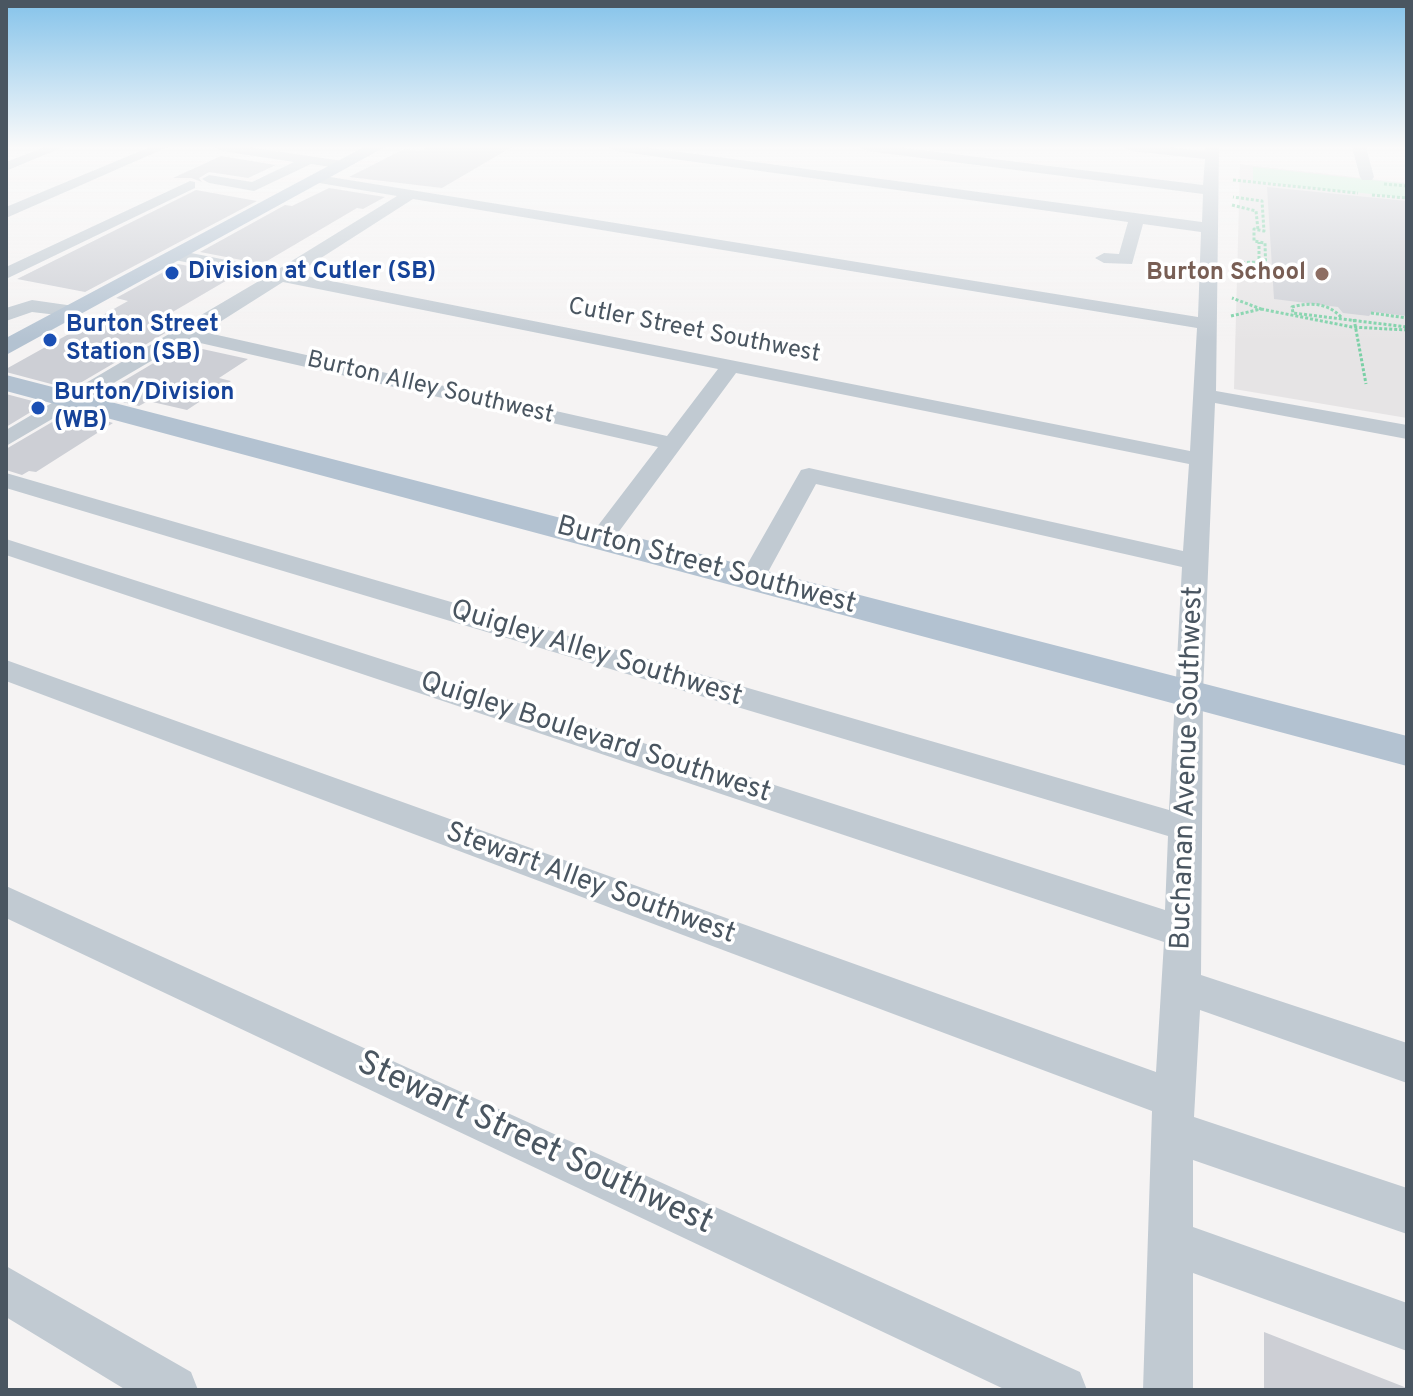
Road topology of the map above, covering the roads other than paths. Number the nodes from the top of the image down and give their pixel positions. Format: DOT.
graph roads {
  1 [pos="138,212"];
  2 [pos="257,212"];
  3 [pos="382,212"];
  4 [pos="522,212"];
  5 [pos="1094,212"];
  6 [pos="1209,212"];
  7 [pos="1137,218"];
  8 [pos="1208,228"];
  9 [pos="176,255"];
  10 [pos="1104,258"];
  11 [pos="6,274"];
  12 [pos="281,276"];
  13 [pos="74,311"];
  14 [pos="6,315"];
  15 [pos="1205,324"];
  16 [pos="187,334"];
  17 [pos="6,348"];
  18 [pos="731,366"];
  19 [pos="6,383"];
  20 [pos="1205,395"];
  21 [pos="71,400"];
  22 [pos="1407,432"];
  23 [pos="6,439"];
  24 [pos="673,444"];
  25 [pos="1202,460"];
  26 [pos="6,480"];
  27 [pos="600,540"];
  28 [pos="6,547"];
  29 [pos="1196,562"];
  30 [pos="752,579"];
  31 [pos="6,670"];
  32 [pos="1188,693"];
  33 [pos="1407,751"];
  34 [pos="1185,828"];
  35 [pos="6,901"];
  36 [pos="1183,932"];
  37 [pos="1182,986"];
  38 [pos="1407,1063"];
  39 [pos="1173,1115"];
  40 [pos="1407,1211"];
  41 [pos="1170,1242"];
  42 [pos="6,1290"];
  43 [pos="1407,1327"];
  44 [pos="173,1390"];
  45 [pos="1062,1390"];
  46 [pos="1168,1390"];
  1 -- 11 [label="street"];
  2 -- 9 [label="main road"];
  3 -- 12 [label="street"];
  4 -- 15 [label="street"];
  5 -- 7 [label="street"];
  6 -- 8 [label="street, Buchanan Avenue Southwest"];
  7 -- 8 [label="street"];
  7 -- 10 [label="street"];
  8 -- 15 [label="street, Buchanan Avenue Southwest"];
  9 -- 12 [label="street, Cutler Street Southwest"];
  9 -- 13 [label="main road"];
  12 -- 16 [label="street"];
  12 -- 18 [label="street, Cutler Street Southwest"];
  13 -- 14 [label="street"];
  13 -- 17 [label="main road"];
  15 -- 20 [label="street, Buchanan Avenue Southwest"];
  16 -- 21 [label="street"];
  16 -- 24 [label="street, Burton Alley Southwest"];
  18 -- 24 [label="street"];
  18 -- 25 [label="street, Cutler Street Southwest"];
  19 -- 21 [label="main road, Burton Street Southwest"];
  20 -- 22 [label="street"];
  20 -- 25 [label="street, Buchanan Avenue Southwest"];
  21 -- 23 [label="street"];
  21 -- 27 [label="main road, Burton Street Southwest"];
  24 -- 27 [label="street"];
  25 -- 29 [label="street, Buchanan Avenue Southwest"];
  26 -- 34 [label="street, Quigley Alley Southwest"];
  27 -- 30 [label="main road, Burton Street Southwest"];
  28 -- 36 [label="street, Quigley Boulevard Southwest"];
  29 -- 30 [label="street"];
  29 -- 32 [label="street, Buchanan Avenue Southwest"];
  30 -- 32 [label="main road, Burton Street Southwest"];
  31 -- 39 [label="street, Stewart Alley Southwest"];
  32 -- 33 [label="main road, Burton Street Southwest"];
  32 -- 34 [label="street, Buchanan Avenue Southwest"];
  34 -- 36 [label="street, Buchanan Avenue Southwest"];
  35 -- 45 [label="street, Stewart Street Southwest"];
  36 -- 37 [label="street, Buchanan Avenue Southwest"];
  37 -- 38 [label="street"];
  37 -- 39 [label="street, Buchanan Avenue Southwest"];
  39 -- 40 [label="street, Stewart Alley Southwest"];
  39 -- 41 [label="street, Buchanan Avenue Southwest"];
  41 -- 43 [label="street"];
  41 -- 46 [label="street, Buchanan Avenue Southwest"];
  42 -- 44 [label="street"];
}
